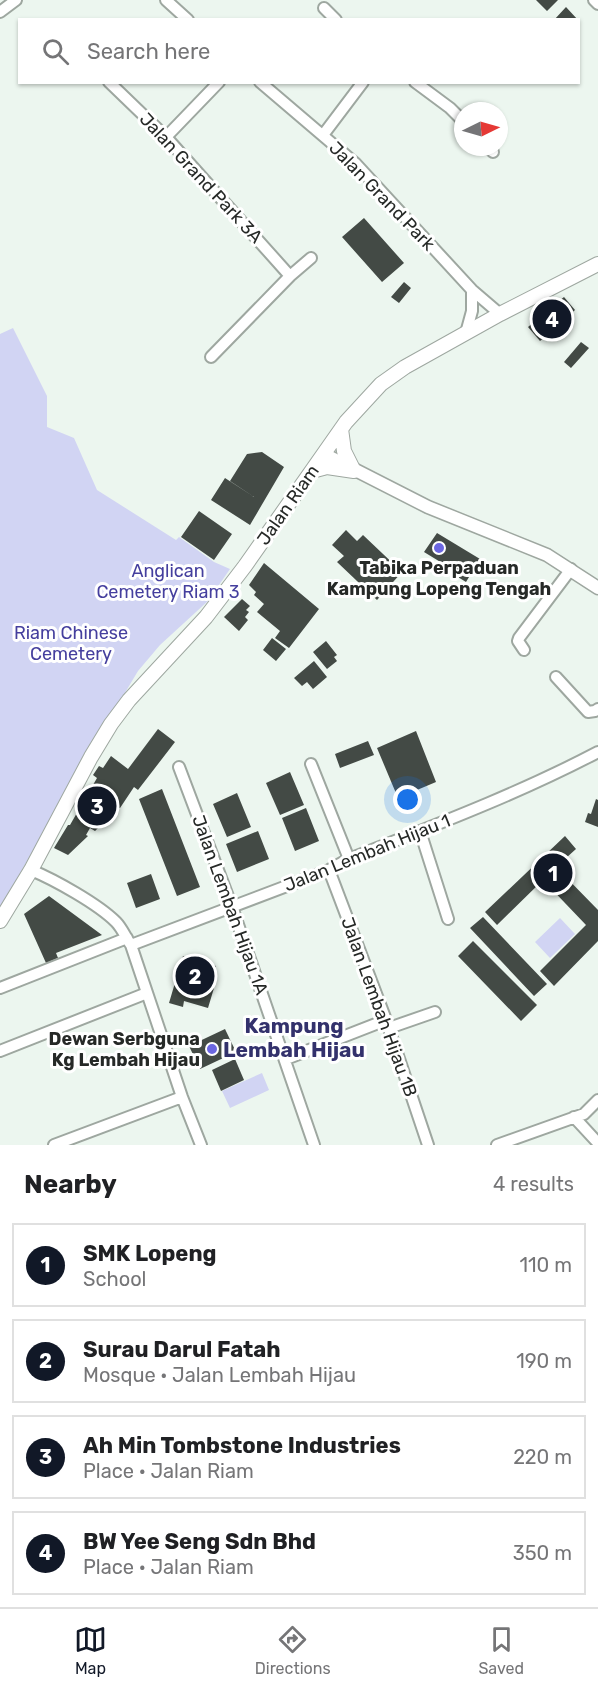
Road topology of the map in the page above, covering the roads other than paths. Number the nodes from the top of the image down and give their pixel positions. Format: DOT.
graph roads {
  1 [pos="16,0"];
  2 [pos="166,0"];
  3 [pos="594,0"];
  4 [pos="598,4"];
  5 [pos="324,8"];
  6 [pos="0,12"];
  7 [pos="186,18"];
  8 [pos="334,18"];
  9 [pos="112,84"];
  10 [pos="217,84"];
  11 [pos="262,84"];
  12 [pos="361,84"];
  13 [pos="418,84"];
  14 [pos="454,112"];
  15 [pos="323,135"];
  16 [pos="166,137"];
  17 [pos="310,258"];
  18 [pos="598,264"];
  19 [pos="290,276"];
  20 [pos="472,290"];
  21 [pos="500,314"];
  22 [pos="466,333"];
  23 [pos="211,357"];
  24 [pos="341,429"];
  25 [pos="324,454"];
  26 [pos="312,471"];
  27 [pos="354,471"];
  28 [pos="572,569"];
  29 [pos="598,588"];
  30 [pos="524,650"];
  31 [pos="556,677"];
  32 [pos="598,709"];
  33 [pos="598,752"];
  34 [pos="311,764"];
  35 [pos="179,767"];
  36 [pos="420,831"];
  37 [pos="349,860"];
  38 [pos="31,870"];
  39 [pos="329,870"];
  40 [pos="232,907"];
  41 [pos="448,919"];
  42 [pos="0,921"];
  43 [pos="129,941"];
  44 [pos="0,988"];
  45 [pos="147,993"];
  46 [pos="435,1012"];
  47 [pos="388,1024"];
  48 [pos="0,1051"];
  49 [pos="286,1059"];
  50 [pos="182,1097"];
  51 [pos="598,1100"];
  52 [pos="579,1115"];
  53 [pos="79,1141"];
  54 [pos="598,1143"];
  55 [pos="54,1145"];
  56 [pos="201,1145"];
  57 [pos="314,1145"];
  58 [pos="428,1145"];
  59 [pos="497,1145"];
  1 -- 6 [label="street"];
  2 -- 7 [label="street"];
  3 -- 4 [label="street"];
  5 -- 8 [label="street"];
  9 -- 16 [label="street, Jalan Grand Park 3A"];
  10 -- 16 [label="street"];
  11 -- 15 [label="street, Jalan Grand Park"];
  12 -- 15 [label="street"];
  13 -- 14 [label="street"];
  15 -- 20 [label="street, Jalan Grand Park"];
  16 -- 19 [label="street, Jalan Grand Park 3A"];
  17 -- 19 [label="street"];
  18 -- 21 [label="main road, Jalan Riam"];
  19 -- 23 [label="street"];
  20 -- 21 [label="street, Jalan Grand Park"];
  20 -- 22 [label="street"];
  21 -- 22 [label="main road, Jalan Riam"];
  22 -- 24 [label="main road, Jalan Riam"];
  24 -- 25 [label="main road, Jalan Riam"];
  24 -- 27 [label="main road"];
  25 -- 26 [label="main road, Jalan Riam"];
  25 -- 27 [label="street"];
  26 -- 27 [label="main road"];
  26 -- 38 [label="main road, Jalan Riam"];
  27 -- 28 [label="street"];
  28 -- 29 [label="street"];
  28 -- 30 [label="street"];
  31 -- 32 [label="street"];
  33 -- 36 [label="street, Jalan Lembah Hijau 1"];
  34 -- 37 [label="street"];
  35 -- 40 [label="street, Jalan Lembah Hijau 1A"];
  36 -- 37 [label="street, Jalan Lembah Hijau 1"];
  36 -- 41 [label="street"];
  37 -- 39 [label="street, Jalan Lembah Hijau 1"];
  38 -- 42 [label="main road, Jalan Riam"];
  38 -- 43 [label="street"];
  39 -- 40 [label="street, Jalan Lembah Hijau 1"];
  39 -- 47 [label="street, Jalan Lembah Hijau 1B"];
  40 -- 43 [label="street, Jalan Lembah Hijau 1"];
  40 -- 49 [label="street, Jalan Lembah Hijau 1A"];
  43 -- 44 [label="street, Jalan Lembah Hijau 1"];
  43 -- 45 [label="street"];
  45 -- 48 [label="street"];
  45 -- 50 [label="street"];
  46 -- 47 [label="street"];
  47 -- 49 [label="street"];
  47 -- 58 [label="street, Jalan Lembah Hijau 1B"];
  49 -- 57 [label="street, Jalan Lembah Hijau 1A"];
  50 -- 53 [label="street"];
  50 -- 56 [label="street"];
  51 -- 52 [label="street"];
  52 -- 54 [label="street"];
  52 -- 59 [label="street"];
  53 -- 55 [label="street"];
}
